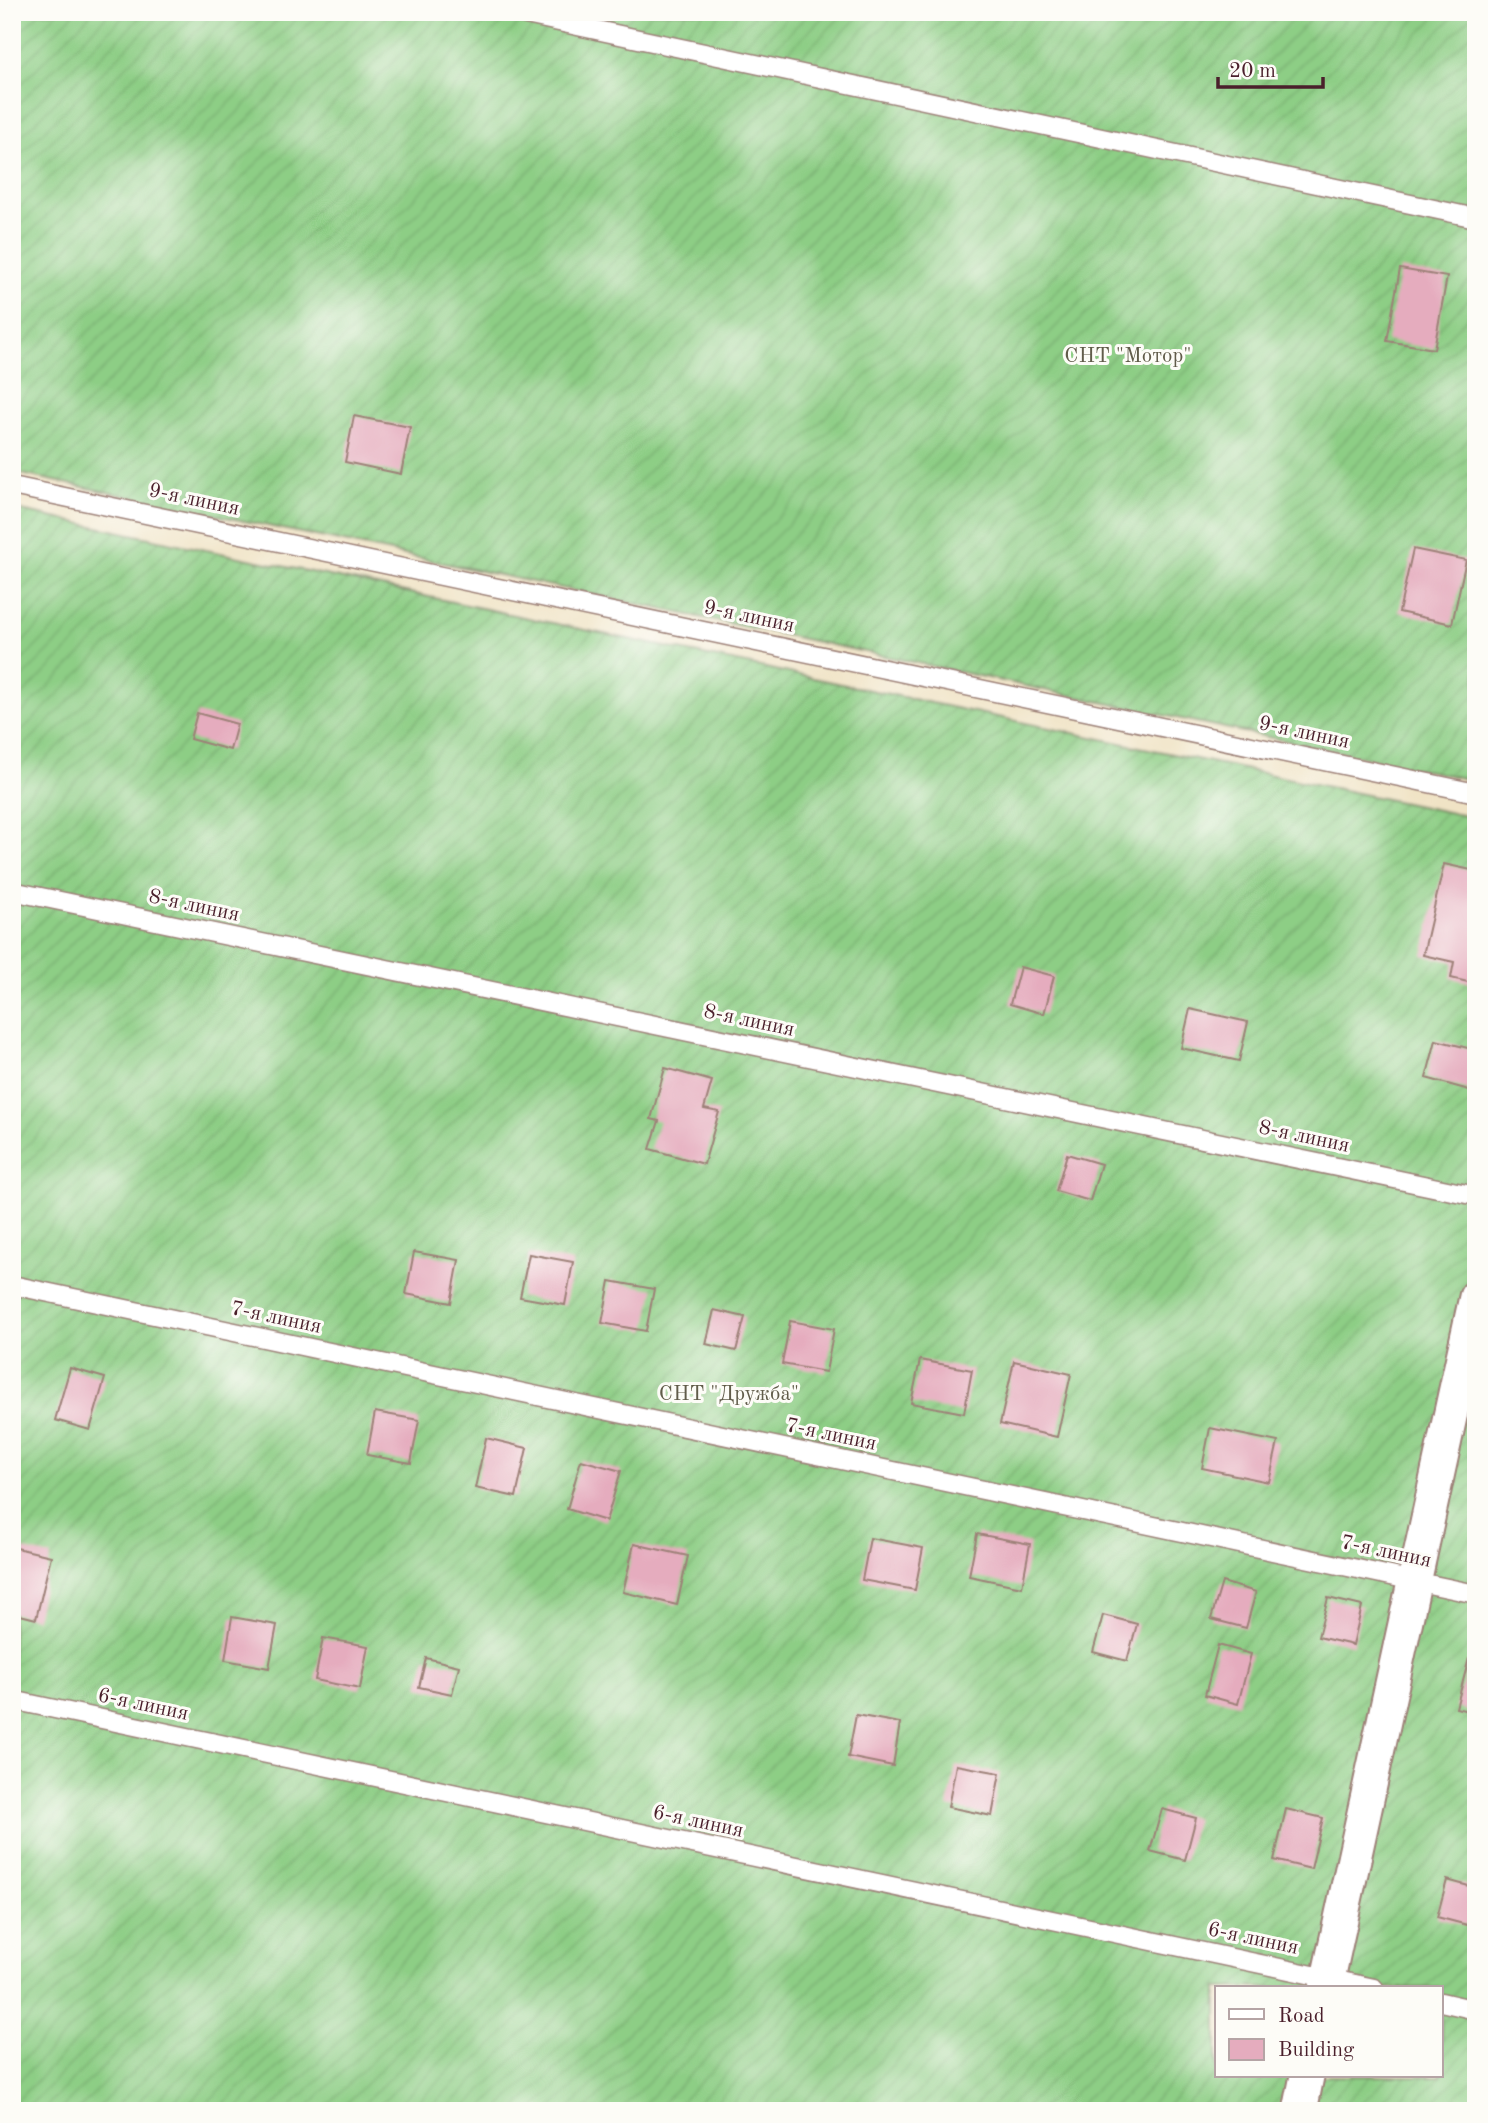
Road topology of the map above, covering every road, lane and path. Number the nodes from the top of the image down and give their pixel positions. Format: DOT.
graph roads {
  1 [pos="512,12"];
  2 [pos="1476,218"];
  3 [pos="12,486"];
  4 [pos="1476,793"];
  5 [pos="12,891"];
  6 [pos="1476,1196"];
  7 [pos="12,1285"];
  8 [pos="1476,1297"];
  9 [pos="1414,1581"];
  10 [pos="1476,1594"];
  11 [pos="12,1700"];
  12 [pos="1327,1983"];
  13 [pos="1355,1986"];
  14 [pos="1442,2002"];
  15 [pos="1476,2010"];
  16 [pos="1307,2078"];
  17 [pos="1300,2111"];
  1 -- 2 [label="lane"];
  3 -- 4 [label="lane, 9-я линия"];
  5 -- 6 [label="lane, 8-я линия"];
  7 -- 9 [label="lane, 7-я линия"];
  8 -- 9 [label="street"];
  9 -- 10 [label="lane, 7-я линия"];
  9 -- 12 [label="street"];
  11 -- 12 [label="lane, 6-я линия"];
  12 -- 13 [label="lane, 6-я линия"];
  14 -- 15 [label="lane"];
  16 -- 17 [label="street"];
}
